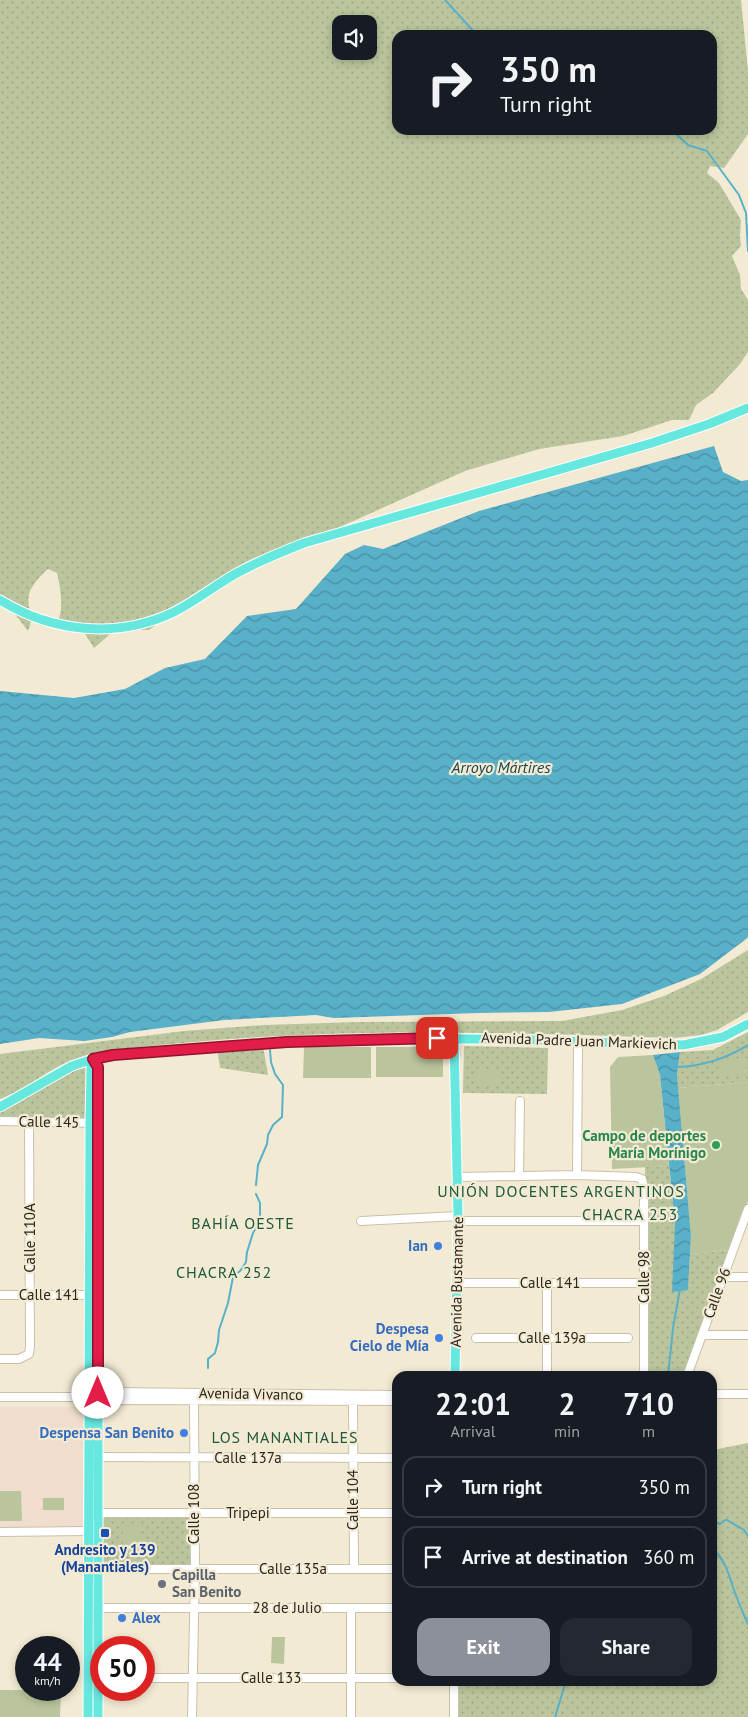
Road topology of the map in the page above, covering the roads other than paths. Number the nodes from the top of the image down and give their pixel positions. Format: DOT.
graph roads {
  1 [pos="748,408"];
  2 [pos="0,600"];
  3 [pos="748,1024"];
  4 [pos="454,1038"];
  5 [pos="578,1041"];
  6 [pos="93,1059"];
  7 [pos="520,1102"];
  8 [pos="0,1108"];
  9 [pos="0,1120"];
  10 [pos="29,1121"];
  11 [pos="94,1123"];
  12 [pos="577,1175"];
  13 [pos="520,1176"];
  14 [pos="457,1177"];
  15 [pos="748,1209"];
  16 [pos="458,1219"];
  17 [pos="361,1221"];
  18 [pos="644,1221"];
  19 [pos="745,1222"];
  20 [pos="723,1277"];
  21 [pos="748,1277"];
  22 [pos="457,1283"];
  23 [pos="546,1283"];
  24 [pos="644,1283"];
  25 [pos="94,1294"];
  26 [pos="0,1295"];
  27 [pos="30,1295"];
  28 [pos="702,1335"];
  29 [pos="748,1335"];
  30 [pos="476,1338"];
  31 [pos="547,1338"];
  32 [pos="628,1338"];
  33 [pos="0,1359"];
  34 [pos="455,1371"];
  35 [pos="547,1371"];
  36 [pos="644,1371"];
  37 [pos="689,1371"];
  38 [pos="717,1394"];
  39 [pos="748,1394"];
  40 [pos="392,1395"];
  41 [pos="0,1397"];
  42 [pos="98,1397"];
  43 [pos="194,1401"];
  44 [pos="392,1401"];
  45 [pos="353,1402"];
  46 [pos="98,1457"];
  47 [pos="194,1457"];
  48 [pos="353,1458"];
  49 [pos="392,1458"];
  50 [pos="98,1513"];
  51 [pos="194,1513"];
  52 [pos="353,1513"];
  53 [pos="392,1513"];
  54 [pos="88,1531"];
  55 [pos="0,1532"];
  56 [pos="392,1568"];
  57 [pos="98,1569"];
  58 [pos="194,1569"];
  59 [pos="354,1569"];
  60 [pos="88,1608"];
  61 [pos="98,1608"];
  62 [pos="194,1608"];
  63 [pos="351,1608"];
  64 [pos="392,1608"];
  65 [pos="99,1636"];
  66 [pos="155,1678"];
  67 [pos="193,1678"];
  68 [pos="351,1678"];
  69 [pos="392,1678"];
  70 [pos="454,1686"];
  71 [pos="99,1701"];
  72 [pos="88,1717"];
  73 [pos="98,1717"];
  74 [pos="192,1717"];
  75 [pos="351,1717"];
  76 [pos="454,1717"];
  1 -- 2 [label="main road"];
  3 -- 5 [label="main road, Avenida Padre Juan Markievich"];
  4 -- 5 [label="main road, Avenida Padre Juan Markievich"];
  4 -- 6 [label="main road, Avenida Padre Juan Markievich"];
  4 -- 14 [label="main road, Avenida Bustamante"];
  5 -- 12 [label="street"];
  6 -- 8 [label="main road, Avenida Padre Juan Markievich"];
  6 -- 11 [label="main road"];
  7 -- 13 [label="street"];
  9 -- 10 [label="street, Calle 145"];
  10 -- 11 [label="street, Calle 145"];
  10 -- 27 [label="street, Calle 110A"];
  11 -- 25 [label="main road"];
  12 -- 13 [label="street"];
  12 -- 18 [label="street, Calle 98"];
  13 -- 14 [label="street"];
  14 -- 16 [label="main road, Avenida Bustamante"];
  15 -- 19 [label="street, Calle 96"];
  16 -- 17 [label="street"];
  16 -- 18 [label="street"];
  16 -- 22 [label="main road, Avenida Bustamante"];
  18 -- 24 [label="street, Calle 98"];
  19 -- 20 [label="street, Calle 96"];
  20 -- 21 [label="street"];
  20 -- 28 [label="street, Calle 96"];
  22 -- 23 [label="street, Calle 141"];
  22 -- 34 [label="main road, Avenida Bustamante"];
  23 -- 24 [label="street, Calle 141"];
  23 -- 31 [label="street"];
  24 -- 36 [label="street, Calle 98"];
  25 -- 27 [label="street, Calle 141"];
  25 -- 42 [label="main road"];
  26 -- 27 [label="street, Calle 141"];
  27 -- 33 [label="street, Calle 110A"];
  28 -- 29 [label="street"];
  28 -- 37 [label="street, Calle 96"];
  30 -- 31 [label="street, Calle 139a"];
  31 -- 32 [label="street, Calle 139a"];
  31 -- 35 [label="street"];
  38 -- 39 [label="street"];
  40 -- 42 [label="street, Avenida Vivanco"];
  41 -- 42 [label="street, Avenida Vivanco"];
  42 -- 43 [label="street, Avenida Vivanco"];
  42 -- 46 [label="main road"];
  42 -- 54 [label="main road"];
  43 -- 45 [label="street, Avenida Vivanco"];
  43 -- 47 [label="street, Calle 108"];
  44 -- 45 [label="street, Avenida Vivanco"];
  45 -- 48 [label="street, Calle 104"];
  46 -- 47 [label="street, Calle 137a"];
  46 -- 50 [label="main road"];
  47 -- 48 [label="street, Calle 137a"];
  47 -- 51 [label="street, Calle 108"];
  48 -- 49 [label="street, Calle 137a"];
  48 -- 52 [label="street, Calle 104"];
  50 -- 51 [label="street, Tripepi"];
  50 -- 57 [label="main road"];
  51 -- 52 [label="street, Tripepi"];
  51 -- 58 [label="street, Calle 108"];
  52 -- 53 [label="street, Tripepi"];
  52 -- 59 [label="street, Calle 104"];
  54 -- 55 [label="street"];
  54 -- 60 [label="main road"];
  56 -- 59 [label="street, Calle 135a"];
  57 -- 58 [label="street, Calle 135a"];
  57 -- 61 [label="main road"];
  58 -- 59 [label="street, Calle 135a"];
  58 -- 62 [label="street, Calle 108"];
  60 -- 61 [label="street, 28 de Julio"];
  60 -- 72 [label="main road"];
  61 -- 62 [label="street, 28 de Julio"];
  61 -- 65 [label="main road"];
  62 -- 63 [label="street, 28 de Julio"];
  62 -- 67 [label="street, Calle 108"];
  63 -- 64 [label="street, 28 de Julio"];
  63 -- 68 [label="street"];
  66 -- 67 [label="street, Calle 133"];
  67 -- 68 [label="street, Calle 133"];
  67 -- 74 [label="street, Calle 108"];
  68 -- 69 [label="street, Calle 133"];
  68 -- 75 [label="street"];
  70 -- 76 [label="street"];
  71 -- 73 [label="main road"];
}
